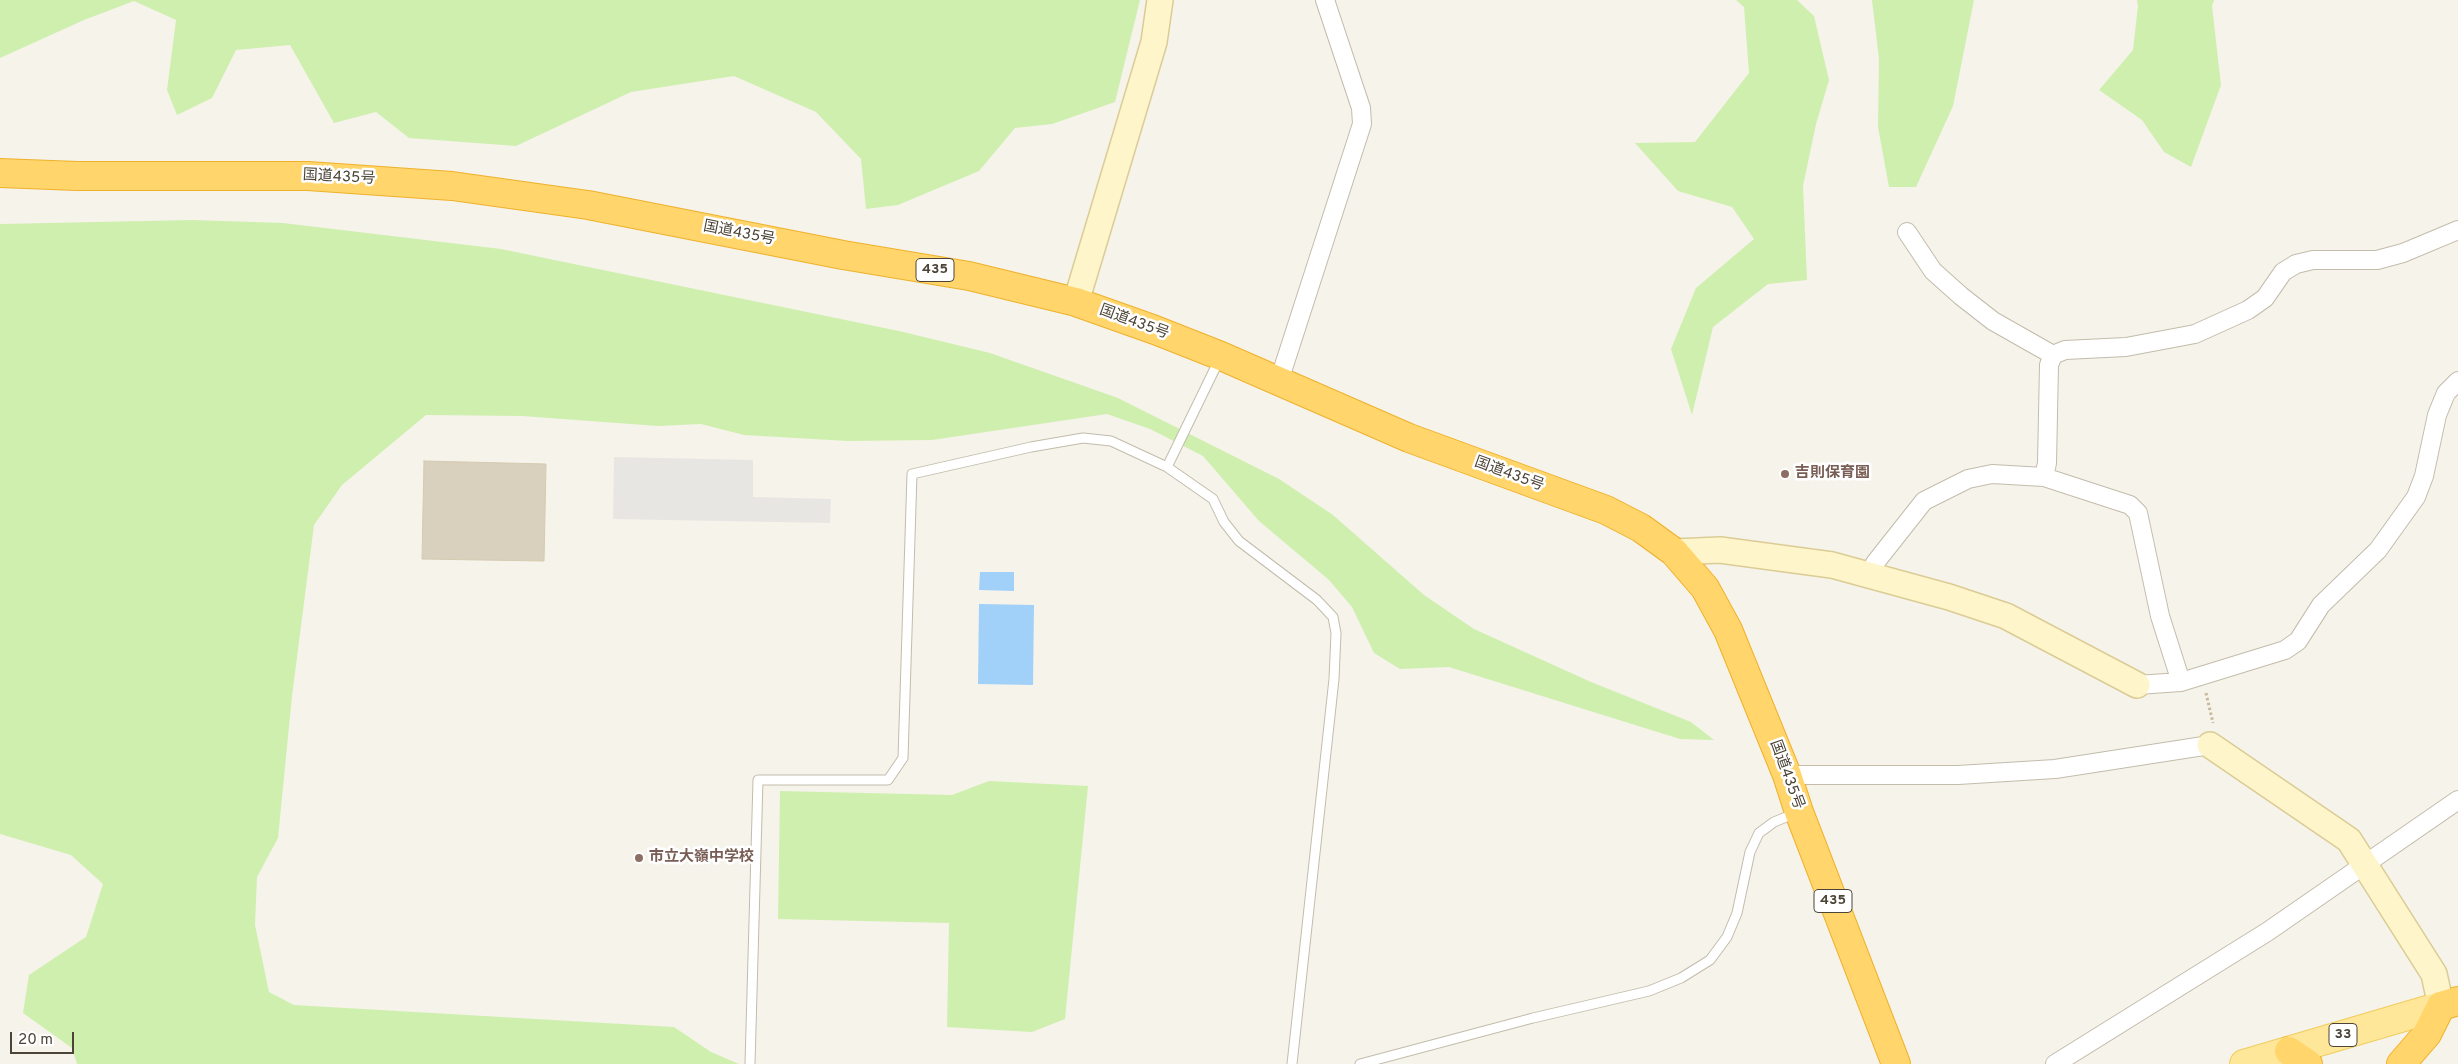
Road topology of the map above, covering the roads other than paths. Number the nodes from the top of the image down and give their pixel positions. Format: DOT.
graph roads {
  1 [pos="1160,0"];
  2 [pos="1325,0"];
  3 [pos="0,173"];
  4 [pos="2458,230"];
  5 [pos="1907,232"];
  6 [pos="1076,302"];
  7 [pos="2053,355"];
  8 [pos="1221,356"];
  9 [pos="1279,381"];
  10 [pos="2458,381"];
  11 [pos="1167,467"];
  12 [pos="2044,477"];
  13 [pos="1674,552"];
  14 [pos="1871,576"];
  15 [pos="2181,682"];
  16 [pos="2137,685"];
  17 [pos="2210,745"];
  18 [pos="1787,776"];
  19 [pos="2458,800"];
  20 [pos="1799,812"];
  21 [pos="2366,864"];
  22 [pos="2450,1003"];
  23 [pos="2298,1058"];
  24 [pos="750,1064"];
  25 [pos="1292,1064"];
  26 [pos="1360,1064"];
  27 [pos="1896,1064"];
  28 [pos="2055,1064"];
  29 [pos="2244,1064"];
  30 [pos="2401,1064"];
  1 -- 6 [label="street"];
  2 -- 9 [label="street"];
  3 -- 6 [label="highway, 国道435号 / 435"];
  4 -- 7 [label="street"];
  5 -- 7 [label="street"];
  6 -- 8 [label="highway, 国道435号 / 435"];
  7 -- 12 [label="street"];
  8 -- 9 [label="highway, 国道435号 / 435"];
  8 -- 11 [label="lane"];
  9 -- 13 [label="highway, 国道435号 / 435"];
  10 -- 15 [label="street"];
  11 -- 24 [label="lane"];
  11 -- 25 [label="lane"];
  12 -- 14 [label="street"];
  12 -- 15 [label="street"];
  13 -- 14 [label="street"];
  13 -- 18 [label="highway, 国道435号 / 435"];
  14 -- 16 [label="street"];
  15 -- 16 [label="street"];
  17 -- 18 [label="street"];
  17 -- 21 [label="street"];
  18 -- 20 [label="highway, 国道435号 / 435"];
  19 -- 21 [label="street"];
  20 -- 26 [label="lane"];
  20 -- 27 [label="highway, 国道435号 / 435"];
  21 -- 22 [label="street"];
  21 -- 28 [label="street"];
  22 -- 23 [label="main road, 33"];
  22 -- 30 [label="highway"];
  23 -- 29 [label="main road, 33"];
}
